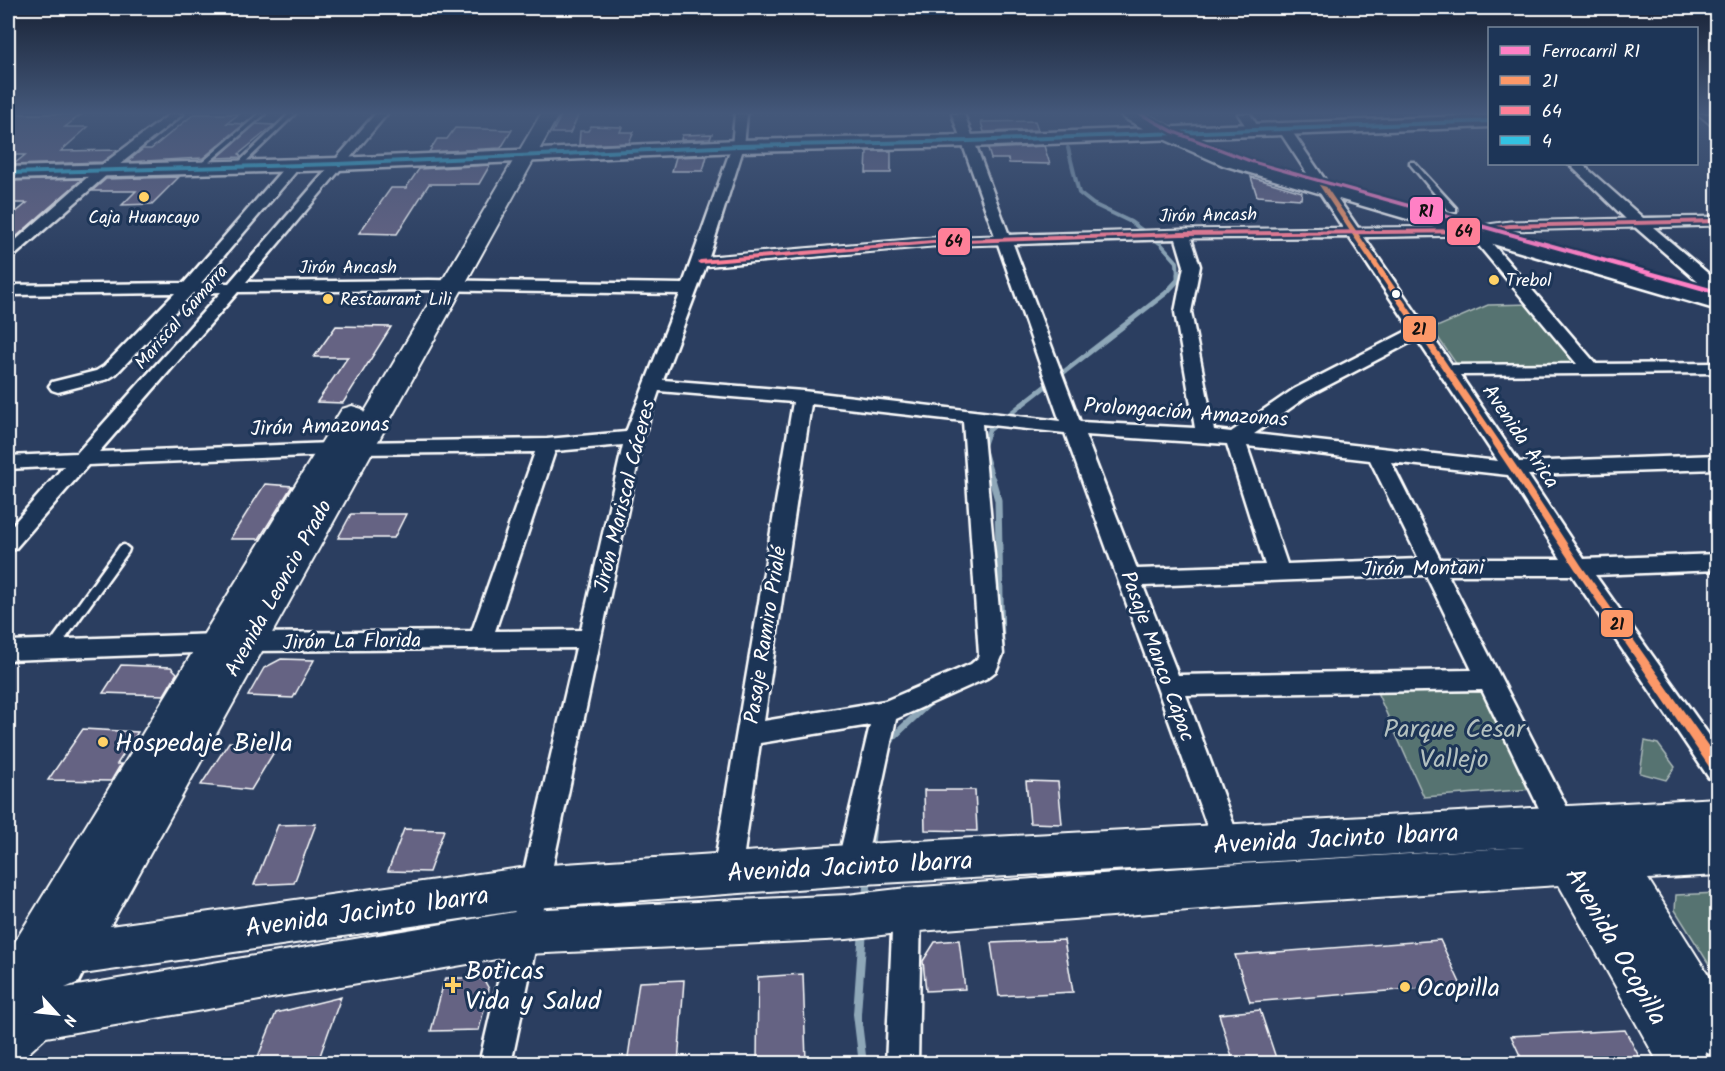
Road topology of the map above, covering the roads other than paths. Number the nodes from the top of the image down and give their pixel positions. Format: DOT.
graph roads {
  1 [pos="112,164"];
  2 [pos="204,164"];
  3 [pos="240,164"];
  4 [pos="338,164"];
  5 [pos="512,164"];
  6 [pos="732,164"];
  7 [pos="977,164"];
  8 [pos="1244,164"];
  9 [pos="1275,164"];
  10 [pos="1308,164"];
  11 [pos="1413,164"];
  12 [pos="294,165"];
  13 [pos="1576,165"];
  14 [pos="200,167"];
  15 [pos="237,167"];
  16 [pos="104,170"];
  17 [pos="8,173"];
  18 [pos="1319,180"];
  19 [pos="1453,210"];
  20 [pos="1718,221"];
  21 [pos="1638,222"];
  22 [pos="1510,226"];
  23 [pos="1353,231"];
  24 [pos="1474,231"];
  25 [pos="1182,234"];
  26 [pos="1004,240"];
  27 [pos="8,254"];
  28 [pos="700,262"];
  29 [pos="1712,284"];
  30 [pos="440,285"];
  31 [pos="189,287"];
  32 [pos="234,287"];
  33 [pos="689,289"];
  34 [pos="8,290"];
  35 [pos="1718,302"];
  36 [pos="1419,331"];
  37 [pos="1718,368"];
  38 [pos="1591,369"];
  39 [pos="1448,370"];
  40 [pos="652,385"];
  41 [pos="58,386"];
  42 [pos="803,397"];
  43 [pos="974,418"];
  44 [pos="1072,428"];
  45 [pos="1206,435"];
  46 [pos="634,438"];
  47 [pos="1234,438"];
  48 [pos="547,445"];
  49 [pos="344,449"];
  50 [pos="1376,452"];
  51 [pos="82,460"];
  52 [pos="8,462"];
  53 [pos="1718,462"];
  54 [pos="1514,468"];
  55 [pos="8,543"];
  56 [pos="124,549"];
  57 [pos="1718,562"];
  58 [pos="1432,567"];
  59 [pos="1578,567"];
  60 [pos="1278,572"];
  61 [pos="1129,578"];
  62 [pos="589,639"];
  63 [pos="480,640"];
  64 [pos="232,644"];
  65 [pos="52,649"];
  66 [pos="8,651"];
  67 [pos="1489,680"];
  68 [pos="1170,685"];
  69 [pos="885,712"];
  70 [pos="749,734"];
  71 [pos="1718,770"];
  72 [pos="1718,817"];
  73 [pos="1569,835"];
  74 [pos="1227,844"];
  75 [pos="1718,855"];
  76 [pos="1614,863"];
  77 [pos="858,865"];
  78 [pos="727,873"];
  79 [pos="1240,885"];
  80 [pos="535,887"];
  81 [pos="904,911"];
  82 [pos="526,932"];
  83 [pos="70,954"];
  84 [pos="15,1014"];
  85 [pos="1718,1034"];
  86 [pos="8,1064"];
  87 [pos="495,1064"];
  88 [pos="902,1064"];
  89 [pos="1686,1064"];
  1 -- 16 [label="street"];
  2 -- 14 [label="lane"];
  3 -- 15 [label="lane"];
  4 -- 12 [label="main road"];
  4 -- 32 [label="street, Mariscal Gamarra"];
  5 -- 30 [label="street, Avenida Leoncio Prado"];
  6 -- 28 [label="street, Jirón Mariscal Cáceres"];
  7 -- 26 [label="street, Pasaje Manco Cápac"];
  8 -- 18 [label="main road"];
  9 -- 18 [label="main road"];
  10 -- 18 [label="street, Avenida Arica"];
  11 -- 19 [label="lane"];
  12 -- 15 [label="main road"];
  12 -- 31 [label="street"];
  13 -- 21 [label="street"];
  14 -- 15 [label="main road"];
  14 -- 16 [label="main road"];
  16 -- 17 [label="main road"];
  16 -- 27 [label="street"];
  18 -- 19 [label="main road"];
  18 -- 23 [label="street, Avenida Arica"];
  18 -- 24 [label="main road"];
  19 -- 22 [label="main road"];
  20 -- 21 [label="street, Jirón Ancash"];
  21 -- 22 [label="street, Jirón Ancash"];
  21 -- 29 [label="street"];
  22 -- 24 [label="street, Jirón Ancash"];
  22 -- 29 [label="main road"];
  23 -- 24 [label="street, Jirón Ancash"];
  23 -- 25 [label="street, Jirón Ancash"];
  23 -- 36 [label="street, Avenida Arica"];
  24 -- 35 [label="main road"];
  24 -- 38 [label="street"];
  25 -- 26 [label="street, Jirón Ancash"];
  25 -- 45 [label="street"];
  26 -- 28 [label="street, Jirón Ancash"];
  26 -- 44 [label="street, Pasaje Manco Cápac"];
  28 -- 33 [label="street, Jirón Mariscal Cáceres"];
  30 -- 32 [label="street, Jirón Ancash"];
  30 -- 33 [label="street, Jirón Ancash"];
  30 -- 49 [label="street, Avenida Leoncio Prado"];
  31 -- 32 [label="street, Jirón Ancash"];
  31 -- 34 [label="street, Jirón Ancash"];
  31 -- 41 [label="street"];
  32 -- 51 [label="street, Mariscal Gamarra"];
  33 -- 40 [label="street, Jirón Mariscal Cáceres"];
  36 -- 39 [label="street, Avenida Arica"];
  36 -- 47 [label="street"];
  37 -- 38 [label="street"];
  38 -- 39 [label="street"];
  39 -- 54 [label="street, Avenida Arica"];
  40 -- 42 [label="street, Prolongación Amazonas"];
  40 -- 46 [label="street, Jirón Mariscal Cáceres"];
  42 -- 43 [label="street, Prolongación Amazonas"];
  42 -- 70 [label="street, Pasaje Ramiro Prialé"];
  43 -- 44 [label="street, Prolongación Amazonas"];
  43 -- 69 [label="street"];
  44 -- 45 [label="street, Prolongación Amazonas"];
  44 -- 61 [label="street, Pasaje Manco Cápac"];
  45 -- 47 [label="street, Prolongación Amazonas"];
  46 -- 48 [label="street, Jirón Amazonas"];
  46 -- 62 [label="street, Jirón Mariscal Cáceres"];
  47 -- 50 [label="street, Prolongación Amazonas"];
  47 -- 60 [label="street"];
  48 -- 49 [label="street, Jirón Amazonas"];
  48 -- 63 [label="street"];
  49 -- 51 [label="street, Jirón Amazonas"];
  49 -- 64 [label="street, Avenida Leoncio Prado"];
  50 -- 54 [label="street, Prolongación Amazonas"];
  50 -- 58 [label="street"];
  51 -- 52 [label="street, Jirón Amazonas"];
  51 -- 55 [label="street, Mariscal Gamarra"];
  53 -- 54 [label="street, Prolongación Amazonas"];
  54 -- 59 [label="street, Avenida Arica"];
  56 -- 65 [label="lane"];
  57 -- 59 [label="street, Jirón Montani"];
  58 -- 59 [label="street, Jirón Montani"];
  58 -- 60 [label="street, Jirón Montani"];
  58 -- 67 [label="street"];
  59 -- 71 [label="street, Avenida Arica"];
  60 -- 61 [label="street, Jirón Montani"];
  61 -- 68 [label="street, Pasaje Manco Cápac"];
  62 -- 63 [label="street, Jirón La Florida"];
  62 -- 80 [label="street, Jirón Mariscal Cáceres"];
  63 -- 64 [label="street, Jirón La Florida"];
  64 -- 65 [label="street, Jirón La Florida"];
  64 -- 83 [label="street, Avenida Leoncio Prado"];
  64 -- 84 [label="street, Avenida Leoncio Prado"];
  65 -- 66 [label="street, Jirón La Florida"];
  67 -- 68 [label="street"];
  67 -- 73 [label="street"];
  68 -- 74 [label="street, Pasaje Manco Cápac"];
  69 -- 70 [label="street"];
  69 -- 77 [label="street"];
  70 -- 78 [label="street, Pasaje Ramiro Prialé"];
  72 -- 73 [label="street, Avenida Jacinto Ibarra"];
  73 -- 74 [label="street, Avenida Jacinto Ibarra"];
  73 -- 76 [label="street, Avenida Ocopilla"];
  73 -- 79 [label="street, Avenida Jacinto Ibarra"];
  73 -- 89 [label="street, Avenida Ocopilla"];
  74 -- 77 [label="street, Avenida Jacinto Ibarra"];
  74 -- 79 [label="street, Pasaje Manco Cápac"];
  75 -- 76 [label="street"];
  76 -- 85 [label="street, Avenida Ocopilla"];
  77 -- 78 [label="street, Avenida Jacinto Ibarra"];
  78 -- 80 [label="street, Avenida Jacinto Ibarra"];
  79 -- 81 [label="street, Avenida Jacinto Ibarra"];
  80 -- 82 [label="street, Jirón Mariscal Cáceres"];
  80 -- 83 [label="street, Avenida Jacinto Ibarra"];
  81 -- 82 [label="street, Avenida Jacinto Ibarra"];
  81 -- 88 [label="street"];
  82 -- 84 [label="street, Avenida Jacinto Ibarra"];
  82 -- 87 [label="street, Jirón Mariscal Cáceres"];
  83 -- 84 [label="street"];
  84 -- 86 [label="street, Avenida Leoncio Prado"];
}
